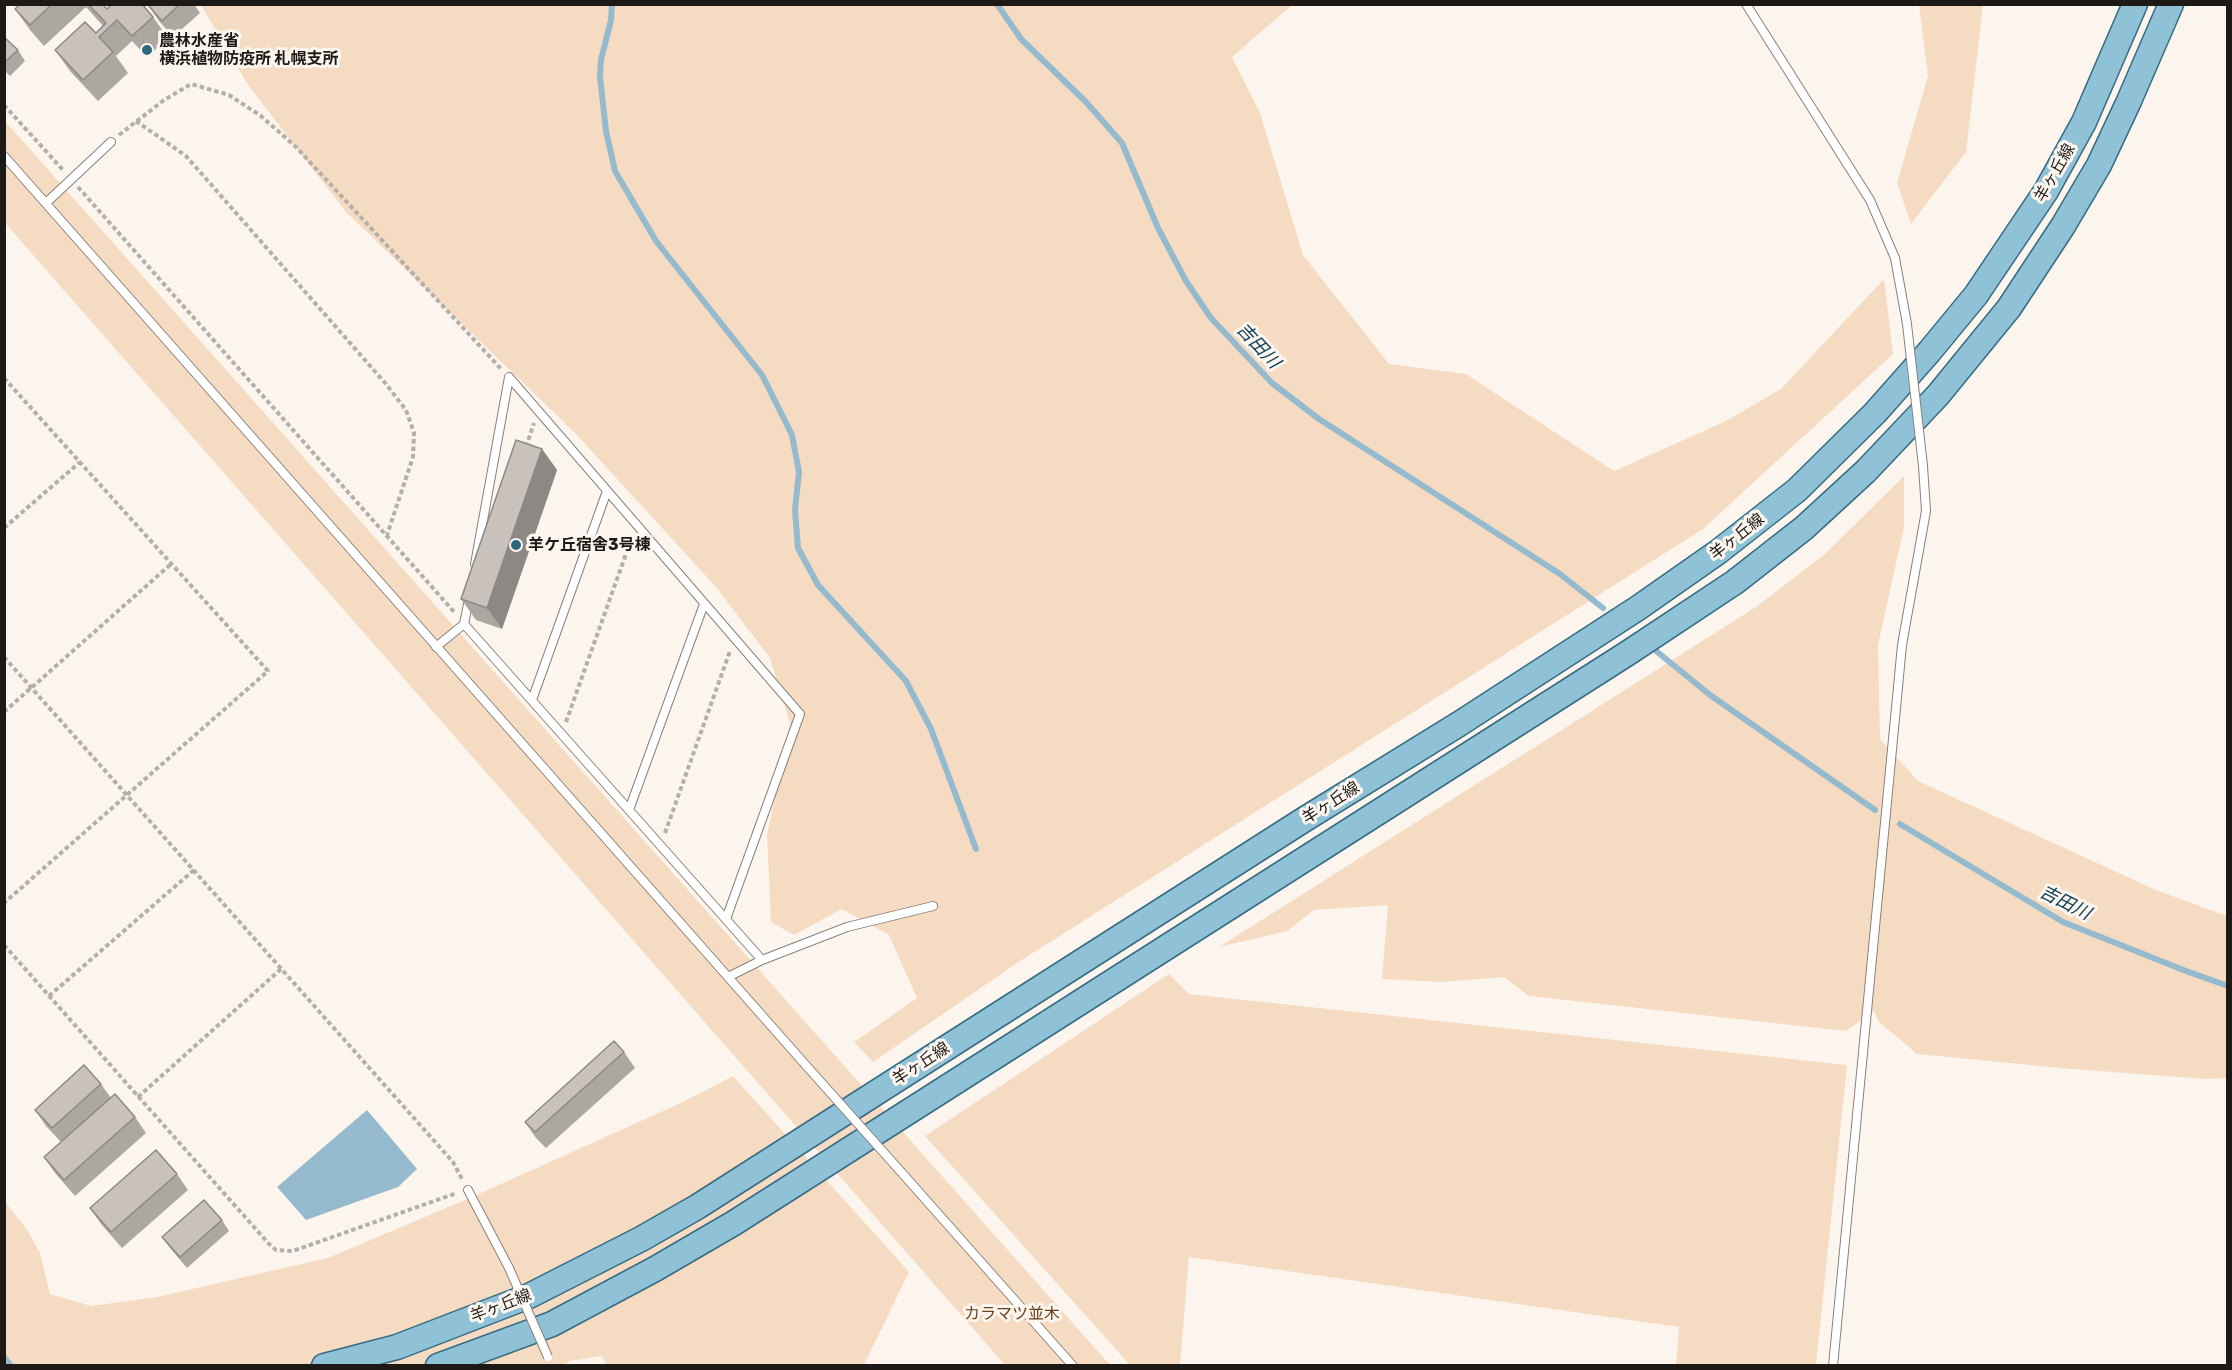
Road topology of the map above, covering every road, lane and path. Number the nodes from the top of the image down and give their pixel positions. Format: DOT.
graph roads {
  1 [pos="1746,4"];
  2 [pos="2135,4"];
  3 [pos="2171,4"];
  4 [pos="4,105"];
  5 [pos="136,122"];
  6 [pos="111,142"];
  7 [pos="4,156"];
  8 [pos="71,179"];
  9 [pos="46,203"];
  10 [pos="509,377"];
  11 [pos="4,378"];
  12 [pos="538,412"];
  13 [pos="523,457"];
  14 [pos="80,462"];
  15 [pos="607,491"];
  16 [pos="636,525"];
  17 [pos="4,528"];
  18 [pos="386,535"];
  19 [pos="171,564"];
  20 [pos="473,577"];
  21 [pos="471,588"];
  22 [pos="704,604"];
  23 [pos="464,624"];
  24 [pos="734,639"];
  25 [pos="436,647"];
  26 [pos="4,657"];
  27 [pos="532,700"];
  28 [pos="4,712"];
  29 [pos="562,734"];
  30 [pos="629,810"];
  31 [pos="660,845"];
  32 [pos="194,870"];
  33 [pos="4,903"];
  34 [pos="933,906"];
  35 [pos="726,919"];
  36 [pos="4,945"];
  37 [pos="762,960"];
  38 [pos="281,969"];
  39 [pos="728,977"];
  40 [pos="50,996"];
  41 [pos="138,1097"];
  42 [pos="468,1190"];
  43 [pos="324,1365"];
  44 [pos="438,1365"];
  45 [pos="552,1365"];
  46 [pos="1073,1365"];
  47 [pos="1833,1365"];
  1 -- 47 [label="lane, bridge"];
  2 -- 43 [label="main road, 羊ヶ丘線"];
  3 -- 44 [label="main road, 羊ヶ丘線"];
  4 -- 8 [label="path"];
  5 -- 6 [label="path"];
  5 -- 10 [label="path"];
  5 -- 18 [label="path"];
  6 -- 8 [label="lane"];
  7 -- 9 [label="lane"];
  8 -- 9 [label="lane"];
  8 -- 18 [label="path"];
  9 -- 25 [label="lane"];
  10 -- 12 [label="lane"];
  10 -- 20 [label="lane"];
  11 -- 14 [label="path"];
  12 -- 13 [label="path"];
  12 -- 15 [label="lane"];
  14 -- 17 [label="path"];
  14 -- 19 [label="path"];
  15 -- 16 [label="lane"];
  15 -- 27 [label="lane"];
  16 -- 22 [label="lane"];
  16 -- 29 [label="path"];
  18 -- 23 [label="path"];
  19 -- 28 [label="path"];
  19 -- 33 [label="path"];
  21 -- 23 [label="lane"];
  22 -- 24 [label="lane"];
  22 -- 30 [label="lane"];
  23 -- 25 [label="lane"];
  23 -- 27 [label="lane"];
  24 -- 31 [label="path"];
  24 -- 35 [label="lane"];
  25 -- 39 [label="lane"];
  26 -- 32 [label="path"];
  27 -- 29 [label="lane"];
  29 -- 30 [label="lane"];
  30 -- 31 [label="lane"];
  31 -- 35 [label="lane"];
  32 -- 38 [label="path"];
  32 -- 40 [label="path"];
  34 -- 37 [label="lane"];
  35 -- 37 [label="lane"];
  36 -- 40 [label="path"];
  37 -- 39 [label="lane"];
  38 -- 41 [label="path"];
  38 -- 42 [label="path"];
  39 -- 46 [label="lane, bridge"];
  40 -- 41 [label="path"];
  41 -- 42 [label="path"];
  42 -- 45 [label="lane, bridge"];
}
